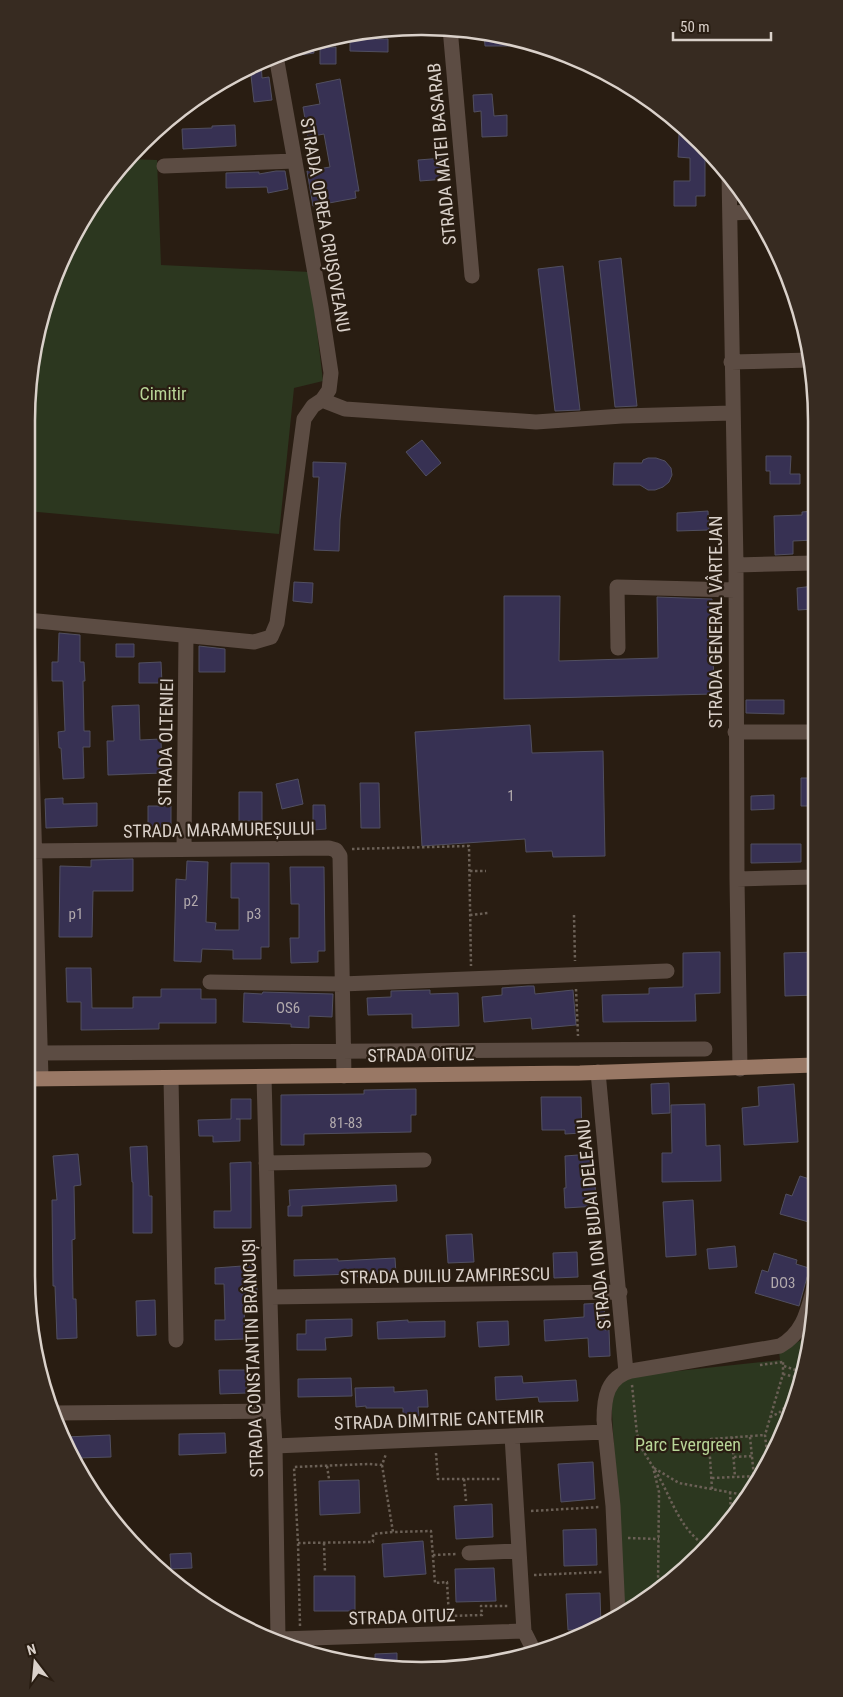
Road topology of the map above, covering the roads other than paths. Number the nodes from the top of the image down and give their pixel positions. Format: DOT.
graph roads {
  1 [pos="451,36"];
  2 [pos="277,63"];
  3 [pos="295,161"];
  4 [pos="164,166"];
  5 [pos="729,188"];
  6 [pos="746,212"];
  7 [pos="730,213"];
  8 [pos="472,276"];
  9 [pos="803,360"];
  10 [pos="732,362"];
  11 [pos="322,400"];
  12 [pos="732,413"];
  13 [pos="808,563"];
  14 [pos="736,565"];
  15 [pos="735,590"];
  16 [pos="35,621"];
  17 [pos="186,636"];
  18 [pos="618,648"];
  19 [pos="735,732"];
  20 [pos="808,732"];
  21 [pos="184,849"];
  22 [pos="35,851"];
  23 [pos="808,877"];
  24 [pos="736,879"];
  25 [pos="35,941"];
  26 [pos="667,972"];
  27 [pos="210,982"];
  28 [pos="342,984"];
  29 [pos="705,1050"];
  30 [pos="343,1052"];
  31 [pos="40,1053"];
  32 [pos="808,1065"];
  33 [pos="740,1068"];
  34 [pos="598,1072"];
  35 [pos="35,1074"];
  36 [pos="344,1076"];
  37 [pos="264,1077"];
  38 [pos="35,1078"];
  39 [pos="170,1078"];
  40 [pos="424,1160"];
  41 [pos="266,1163"];
  42 [pos="620,1292"];
  43 [pos="270,1297"];
  44 [pos="806,1316"];
  45 [pos="176,1340"];
  46 [pos="629,1371"];
  47 [pos="272,1411"];
  48 [pos="60,1413"];
  49 [pos="605,1432"];
  50 [pos="512,1436"];
  51 [pos="275,1446"];
  52 [pos="519,1551"];
  53 [pos="469,1553"];
  54 [pos="618,1608"];
  55 [pos="524,1631"];
  56 [pos="279,1635"];
  57 [pos="293,1640"];
  58 [pos="531,1646"];
  1 -- 8 [label="street, STRADA MATEI BASARAB"];
  2 -- 3 [label="street, STRADA OPREA CRUȘOVEANU"];
  3 -- 4 [label="street"];
  3 -- 11 [label="street, STRADA OPREA CRUȘOVEANU"];
  5 -- 7 [label="street, STRADA GENERAL VÂRTEJAN"];
  6 -- 7 [label="street"];
  7 -- 10 [label="street, STRADA GENERAL VÂRTEJAN"];
  9 -- 10 [label="street"];
  10 -- 12 [label="street, STRADA GENERAL VÂRTEJAN"];
  11 -- 12 [label="street"];
  11 -- 17 [label="street"];
  12 -- 14 [label="street, STRADA GENERAL VÂRTEJAN"];
  13 -- 14 [label="street"];
  14 -- 15 [label="street, STRADA GENERAL VÂRTEJAN"];
  15 -- 18 [label="street"];
  15 -- 19 [label="street, STRADA GENERAL VÂRTEJAN"];
  16 -- 17 [label="street"];
  17 -- 21 [label="street, STRADA OLTENIEI"];
  19 -- 20 [label="street"];
  19 -- 24 [label="street, STRADA GENERAL VÂRTEJAN"];
  21 -- 22 [label="street, STRADA MARAMUREȘULUI"];
  21 -- 28 [label="street, STRADA MARAMUREȘULUI"];
  23 -- 24 [label="street"];
  24 -- 33 [label="street, STRADA GENERAL VÂRTEJAN"];
  25 -- 31 [label="street"];
  26 -- 28 [label="street"];
  27 -- 28 [label="street"];
  28 -- 30 [label="street, STRADA MARAMUREȘULUI"];
  29 -- 30 [label="street"];
  30 -- 31 [label="street"];
  30 -- 36 [label="street, STRADA MARAMUREȘULUI"];
  31 -- 35 [label="street"];
  32 -- 33 [label="main road, STRADA OITUZ"];
  33 -- 34 [label="main road, STRADA OITUZ"];
  34 -- 36 [label="main road, STRADA OITUZ"];
  34 -- 42 [label="street, STRADA ION BUDAI DELEANU"];
  36 -- 37 [label="main road, STRADA OITUZ"];
  37 -- 39 [label="main road, STRADA OITUZ"];
  37 -- 41 [label="street, STRADA CONSTANTIN BRÂNCUȘI"];
  38 -- 39 [label="main road, STRADA OITUZ"];
  39 -- 45 [label="street"];
  40 -- 41 [label="street"];
  41 -- 43 [label="street, STRADA CONSTANTIN BRÂNCUȘI"];
  42 -- 43 [label="street, STRADA DUILIU ZAMFIRESCU"];
  42 -- 46 [label="street, STRADA ION BUDAI DELEANU"];
  43 -- 47 [label="street, STRADA CONSTANTIN BRÂNCUȘI"];
  44 -- 46 [label="street"];
  46 -- 49 [label="street"];
  47 -- 48 [label="street"];
  47 -- 51 [label="street, STRADA CONSTANTIN BRÂNCUȘI"];
  49 -- 50 [label="street, STRADA DIMITRIE CANTEMIR"];
  49 -- 54 [label="street"];
  50 -- 51 [label="street, STRADA DIMITRIE CANTEMIR"];
  50 -- 52 [label="street"];
  51 -- 56 [label="street, STRADA CONSTANTIN BRÂNCUȘI"];
  52 -- 53 [label="street"];
  52 -- 55 [label="street"];
  55 -- 57 [label="street, STRADA OITUZ"];
  55 -- 58 [label="street"];
}
